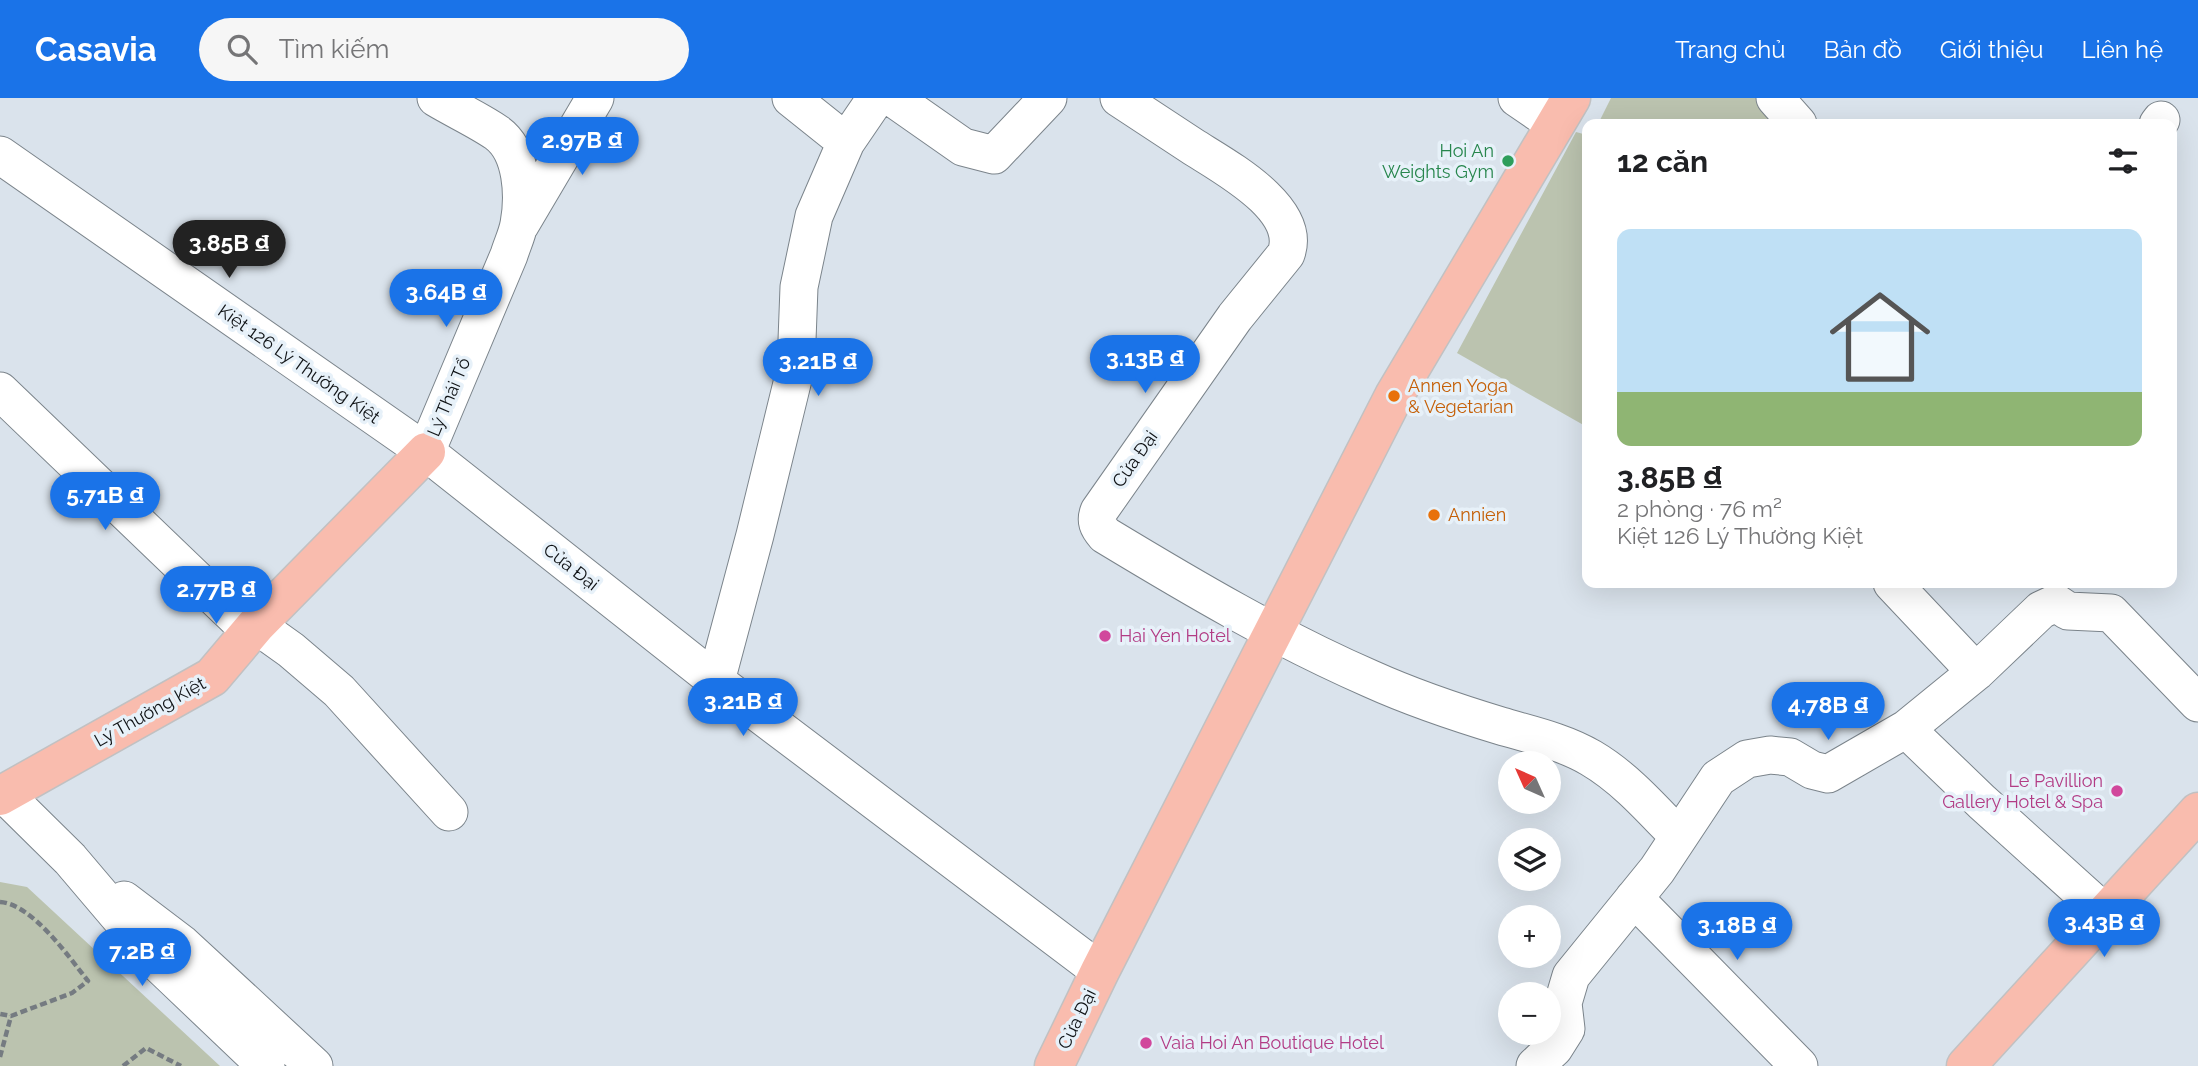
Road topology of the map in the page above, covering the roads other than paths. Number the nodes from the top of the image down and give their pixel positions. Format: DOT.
graph roads {
  1 [pos="436,98"];
  2 [pos="595,98"];
  3 [pos="791,98"];
  4 [pos="876,98"];
  5 [pos="893,98"];
  6 [pos="1048,98"];
  7 [pos="1119,98"];
  8 [pos="1517,98"];
  9 [pos="1775,98"];
  10 [pos="1563,111"];
  11 [pos="1794,119"];
  12 [pos="846,142"];
  13 [pos="0,155"];
  14 [pos="519,226"];
  15 [pos="0,391"];
  16 [pos="426,452"];
  17 [pos="1897,588"];
  18 [pos="2049,593"];
  19 [pos="253,628"];
  20 [pos="1274,632"];
  21 [pos="1976,672"];
  22 [pos="716,681"];
  23 [pos="2198,703"];
  24 [pos="1906,729"];
  25 [pos="2,795"];
  26 [pos="449,812"];
  27 [pos="2198,812"];
  28 [pos="1678,836"];
  29 [pos="70,859"];
  30 [pos="1634,898"];
  31 [pos="2106,914"];
  32 [pos="1100,971"];
  33 [pos="266,1066"];
  34 [pos="314,1066"];
  35 [pos="1054,1066"];
  36 [pos="1535,1066"];
  37 [pos="1798,1066"];
  38 [pos="1966,1066"];
  1 -- 14 [label="street, Lý Thái Tổ"];
  2 -- 14 [label="street"];
  3 -- 12 [label="street"];
  4 -- 12 [label="street"];
  5 -- 6 [label="street"];
  7 -- 20 [label="street, Cửa Đại"];
  8 -- 10 [label="street"];
  9 -- 11 [label="street"];
  10 -- 20 [label="main road, Cửa Đại"];
  12 -- 22 [label="street"];
  13 -- 16 [label="street, Kiệt 126 Lý Thường Kiệt"];
  14 -- 16 [label="street, Lý Thái Tổ"];
  15 -- 19 [label="street"];
  16 -- 19 [label="main road, Lý Thường Kiệt"];
  16 -- 22 [label="street, Cửa Đại"];
  17 -- 21 [label="street"];
  18 -- 21 [label="street"];
  18 -- 23 [label="street"];
  19 -- 25 [label="main road, Lý Thường Kiệt"];
  19 -- 26 [label="street"];
  20 -- 28 [label="street"];
  20 -- 32 [label="main road, Cửa Đại"];
  21 -- 24 [label="street"];
  22 -- 32 [label="street, Cửa Đại"];
  24 -- 28 [label="street"];
  24 -- 31 [label="street"];
  25 -- 29 [label="street"];
  27 -- 31 [label="main road"];
  28 -- 30 [label="street"];
  29 -- 33 [label="street"];
  29 -- 34 [label="street"];
  30 -- 36 [label="street"];
  30 -- 37 [label="street"];
  31 -- 38 [label="main road"];
  32 -- 35 [label="main road, Cửa Đại"];
}
